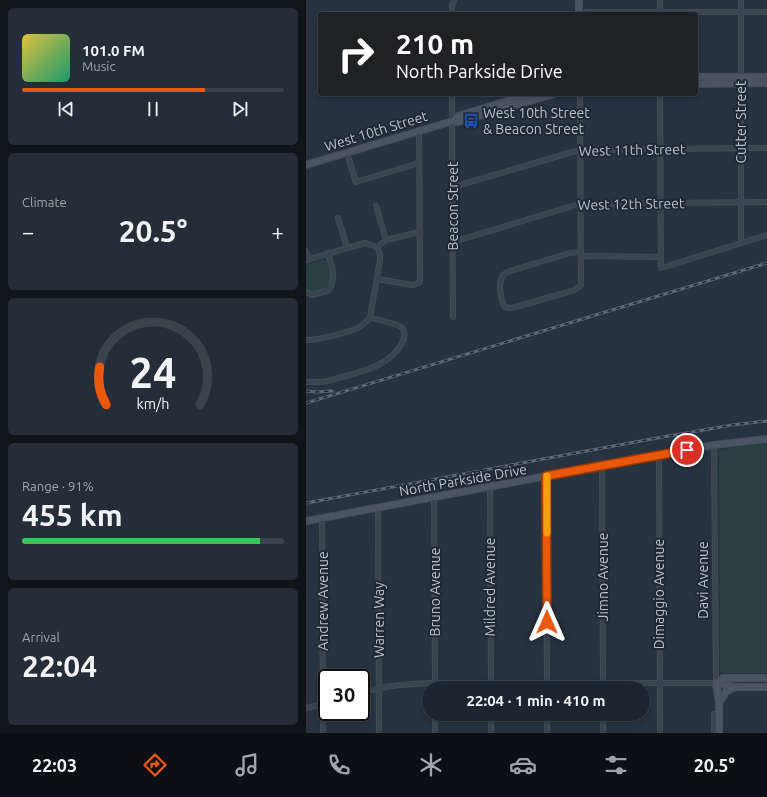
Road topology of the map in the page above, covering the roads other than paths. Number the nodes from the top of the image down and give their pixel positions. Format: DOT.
graph roads {
  1 [pos="454,0"];
  2 [pos="579,0"];
  3 [pos="660,0"];
  4 [pos="741,0"];
  5 [pos="452,12"];
  6 [pos="578,12"];
  7 [pos="660,12"];
  8 [pos="741,12"];
  9 [pos="767,12"];
  10 [pos="698,13"];
  11 [pos="698,77"];
  12 [pos="767,77"];
  13 [pos="740,80"];
  14 [pos="767,83"];
  15 [pos="698,84"];
  16 [pos="452,96"];
  17 [pos="523,96"];
  18 [pos="547,96"];
  19 [pos="580,96"];
  20 [pos="660,96"];
  21 [pos="453,120"];
  22 [pos="419,131"];
  23 [pos="741,148"];
  24 [pos="767,148"];
  25 [pos="660,149"];
  26 [pos="579,150"];
  27 [pos="347,153"];
  28 [pos="419,163"];
  29 [pos="306,165"];
  30 [pos="453,187"];
  31 [pos="741,202"];
  32 [pos="767,202"];
  33 [pos="661,203"];
  34 [pos="579,204"];
  35 [pos="376,206"];
  36 [pos="338,218"];
  37 [pos="420,232"];
  38 [pos="767,235"];
  39 [pos="386,240"];
  40 [pos="453,242"];
  41 [pos="741,243"];
  42 [pos="377,247"];
  43 [pos="347,248"];
  44 [pos="306,251"];
  45 [pos="328,253"];
  46 [pos="580,254"];
  47 [pos="661,257"];
  48 [pos="307,259"];
  49 [pos="377,279"];
  50 [pos="306,292"];
  51 [pos="453,317"];
  52 [pos="370,318"];
  53 [pos="306,340"];
  54 [pos="306,382"];
  55 [pos="767,438"];
  56 [pos="714,445"];
  57 [pos="659,455"];
  58 [pos="602,466"];
  59 [pos="546,476"];
  60 [pos="490,487"];
  61 [pos="434,497"];
  62 [pos="378,508"];
  63 [pos="322,518"];
  64 [pos="306,521"];
  65 [pos="324,669"];
  66 [pos="767,678"];
  67 [pos="435,681"];
  68 [pos="491,681"];
  69 [pos="547,681"];
  70 [pos="603,681"];
  71 [pos="660,683"];
  72 [pos="716,683"];
  73 [pos="650,684"];
  74 [pos="422,685"];
  75 [pos="379,687"];
  76 [pos="737,687"];
  77 [pos="767,687"];
  78 [pos="370,690"];
  79 [pos="719,703"];
  80 [pos="318,705"];
  81 [pos="306,708"];
  82 [pos="719,714"];
  83 [pos="324,721"];
  84 [pos="435,721"];
  85 [pos="491,721"];
  86 [pos="547,721"];
  87 [pos="603,721"];
  88 [pos="323,733"];
  89 [pos="379,733"];
  90 [pos="435,733"];
  91 [pos="491,733"];
  92 [pos="547,733"];
  93 [pos="603,733"];
  94 [pos="660,733"];
  95 [pos="714,733"];
  96 [pos="719,733"];
  1 -- 5 [label="street"];
  2 -- 6 [label="street"];
  3 -- 7 [label="street"];
  4 -- 8 [label="street, Cutter Street"];
  8 -- 9 [label="street"];
  8 -- 10 [label="street"];
  8 -- 13 [label="street, Cutter Street"];
  11 -- 13 [label="street"];
  12 -- 13 [label="street"];
  13 -- 14 [label="street"];
  13 -- 15 [label="street"];
  13 -- 23 [label="street, Cutter Street"];
  16 -- 21 [label="street, Beacon Street"];
  17 -- 21 [label="street, West 10th Street"];
  18 -- 21 [label="street, West 10th Street"];
  19 -- 26 [label="street"];
  20 -- 25 [label="street"];
  21 -- 22 [label="street, West 10th Street"];
  21 -- 30 [label="street, Beacon Street"];
  22 -- 27 [label="street, West 10th Street"];
  22 -- 28 [label="street"];
  23 -- 24 [label="street, West 11th Street"];
  23 -- 25 [label="street, West 11th Street"];
  23 -- 31 [label="street, Cutter Street"];
  25 -- 26 [label="street, West 11th Street"];
  25 -- 33 [label="street"];
  26 -- 30 [label="street, West 11th Street"];
  26 -- 34 [label="street"];
  27 -- 28 [label="street"];
  27 -- 29 [label="street, West 10th Street"];
  28 -- 37 [label="street"];
  30 -- 40 [label="street, Beacon Street"];
  31 -- 32 [label="street, West 12th Street"];
  31 -- 33 [label="street, West 12th Street"];
  31 -- 41 [label="street, Cutter Street"];
  33 -- 34 [label="street, West 12th Street"];
  33 -- 47 [label="street"];
  34 -- 40 [label="street, West 12th Street"];
  34 -- 46 [label="street"];
  35 -- 39 [label="street"];
  36 -- 43 [label="street"];
  37 -- 39 [label="street"];
  37 -- 49 [label="street"];
  38 -- 41 [label="street"];
  39 -- 42 [label="street"];
  40 -- 51 [label="street, Beacon Street"];
  41 -- 47 [label="street"];
  42 -- 43 [label="street"];
  42 -- 49 [label="street"];
  43 -- 45 [label="street"];
  44 -- 48 [label="street"];
  45 -- 48 [label="street"];
  45 -- 50 [label="street"];
  46 -- 46 [label="street"];
  46 -- 47 [label="street"];
  49 -- 52 [label="street"];
  52 -- 53 [label="street"];
  52 -- 54 [label="street"];
  55 -- 56 [label="street, North Parkside Drive"];
  56 -- 57 [label="street, North Parkside Drive"];
  56 -- 72 [label="street, Davi Avenue"];
  57 -- 58 [label="street, North Parkside Drive"];
  57 -- 71 [label="street, Dimaggio Avenue"];
  58 -- 59 [label="street, North Parkside Drive"];
  58 -- 70 [label="street, Jimno Avenue"];
  59 -- 60 [label="street, North Parkside Drive"];
  59 -- 69 [label="street"];
  60 -- 61 [label="street, North Parkside Drive"];
  60 -- 68 [label="street, Mildred Avenue"];
  61 -- 62 [label="street, North Parkside Drive"];
  61 -- 67 [label="street, Bruno Avenue"];
  62 -- 63 [label="street, North Parkside Drive"];
  62 -- 75 [label="street, Warren Way"];
  63 -- 64 [label="street, North Parkside Drive"];
  63 -- 65 [label="street, Andrew Avenue"];
  66 -- 72 [label="street"];
  71 -- 72 [label="street"];
  71 -- 73 [label="street"];
  71 -- 94 [label="street, Dimaggio Avenue"];
  72 -- 76 [label="street"];
  72 -- 79 [label="street, Davi Avenue"];
  74 -- 75 [label="street"];
  75 -- 78 [label="street"];
  75 -- 89 [label="street, Warren Way"];
  76 -- 77 [label="street"];
  76 -- 79 [label="street"];
  79 -- 82 [label="street, Davi Avenue"];
  80 -- 81 [label="street"];
  82 -- 95 [label="street, Davi Avenue"];
  82 -- 96 [label="street, Davi Avenue"];
  83 -- 88 [label="street, Andrew Avenue"];
  84 -- 90 [label="street"];
  85 -- 91 [label="street"];
  86 -- 92 [label="street"];
  87 -- 93 [label="street"];
}
